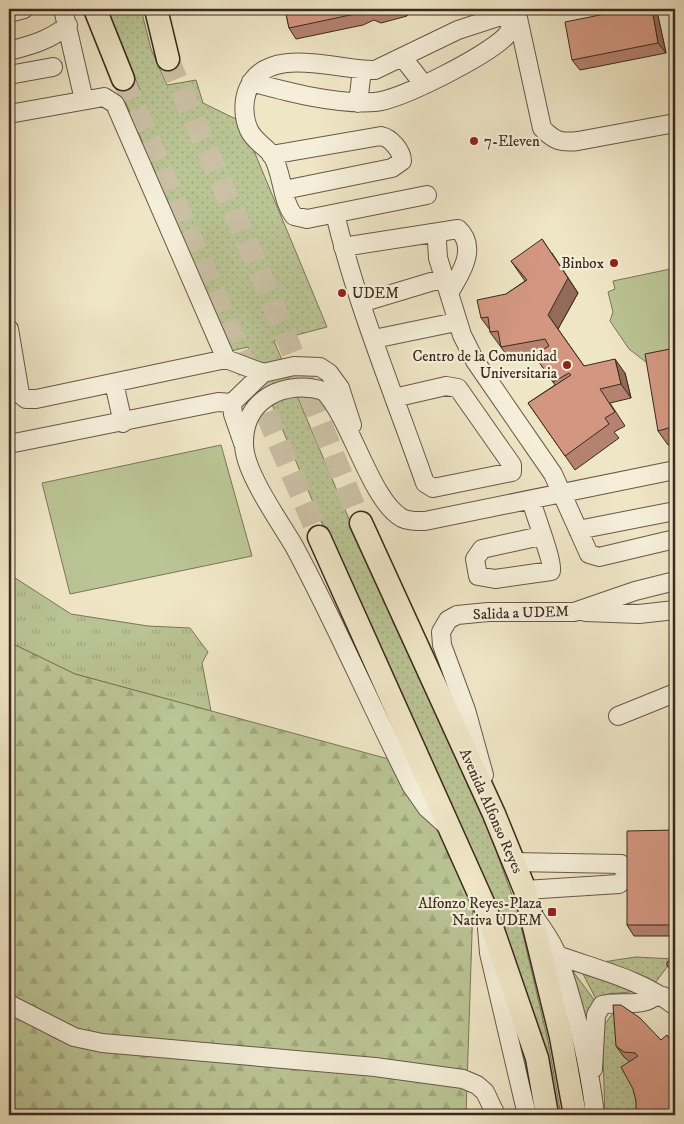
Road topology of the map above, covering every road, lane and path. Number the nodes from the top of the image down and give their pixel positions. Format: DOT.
graph roads {
  1 [pos="24,9"];
  2 [pos="95,9"];
  3 [pos="156,9"];
  4 [pos="516,10"];
  5 [pos="9,13"];
  6 [pos="66,17"];
  7 [pos="9,51"];
  8 [pos="402,58"];
  9 [pos="168,59"];
  10 [pos="53,67"];
  11 [pos="362,70"];
  12 [pos="9,75"];
  13 [pos="123,79"];
  14 [pos="251,82"];
  15 [pos="424,85"];
  16 [pos="84,100"];
  17 [pos="358,103"];
  18 [pos="9,114"];
  19 [pos="675,123"];
  20 [pos="271,155"];
  21 [pos="284,190"];
  22 [pos="427,196"];
  23 [pos="335,214"];
  24 [pos="439,232"];
  25 [pos="343,247"];
  26 [pos="446,285"];
  27 [pos="361,303"];
  28 [pos="456,322"];
  29 [pos="9,329"];
  30 [pos="374,339"];
  31 [pos="226,359"];
  32 [pos="263,372"];
  33 [pos="114,383"];
  34 [pos="394,398"];
  35 [pos="232,403"];
  36 [pos="123,423"];
  37 [pos="352,438"];
  38 [pos="9,444"];
  39 [pos="244,445"];
  40 [pos="675,470"];
  41 [pos="564,494"];
  42 [pos="531,500"];
  43 [pos="675,511"];
  44 [pos="361,523"];
  45 [pos="578,530"];
  46 [pos="541,536"];
  47 [pos="319,537"];
  48 [pos="675,539"];
  49 [pos="675,581"];
  50 [pos="675,610"];
  51 [pos="574,612"];
  52 [pos="675,692"];
  53 [pos="618,716"];
  54 [pos="494,814"];
  55 [pos="449,827"];
  56 [pos="514,862"];
  57 [pos="525,890"];
  58 [pos="485,908"];
  59 [pos="532,912"];
  60 [pos="557,955"];
  61 [pos="669,1001"];
  62 [pos="9,1004"];
  63 [pos="592,1092"];
  64 [pos="496,1115"];
  65 [pos="527,1115"];
  66 [pos="547,1115"];
  67 [pos="575,1115"];
  68 [pos="595,1115"];
  1 -- 5 [label="street"];
  2 -- 13 [label="main road"];
  3 -- 9 [label="main road"];
  4 -- 8 [label="street"];
  4 -- 15 [label="street"];
  4 -- 19 [label="street"];
  6 -- 7 [label="street"];
  6 -- 16 [label="street"];
  8 -- 11 [label="street"];
  8 -- 15 [label="street"];
  10 -- 12 [label="street"];
  11 -- 14 [label="street"];
  11 -- 17 [label="street"];
  14 -- 17 [label="street"];
  14 -- 20 [label="street"];
  15 -- 17 [label="street"];
  16 -- 18 [label="street"];
  16 -- 31 [label="street"];
  20 -- 21 [label="street"];
  20 -- 21 [label="street"];
  21 -- 23 [label="street"];
  22 -- 23 [label="street"];
  23 -- 25 [label="street"];
  24 -- 25 [label="street"];
  24 -- 26 [label="street"];
  24 -- 26 [label="street"];
  25 -- 27 [label="street"];
  26 -- 27 [label="street"];
  26 -- 28 [label="street"];
  27 -- 30 [label="street"];
  28 -- 30 [label="street"];
  28 -- 41 [label="street"];
  29 -- 33 [label="street"];
  30 -- 34 [label="street"];
  31 -- 32 [label="street"];
  31 -- 33 [label="street"];
  32 -- 35 [label="street"];
  32 -- 37 [label="street"];
  33 -- 36 [label="street"];
  34 -- 34 [label="street"];
  35 -- 36 [label="street"];
  35 -- 39 [label="street"];
  36 -- 38 [label="street"];
  37 -- 39 [label="street"];
  37 -- 42 [label="street"];
  39 -- 55 [label="street"];
  40 -- 41 [label="street"];
  41 -- 42 [label="street"];
  41 -- 45 [label="street"];
  42 -- 46 [label="street"];
  43 -- 45 [label="street"];
  44 -- 54 [label="main road, Avenida Alfonso Reyes"];
  45 -- 48 [label="street"];
  47 -- 55 [label="main road"];
  49 -- 51 [label="street, Salida a UDEM"];
  50 -- 51 [label="street"];
  51 -- 54 [label="street, Salida a UDEM"];
  52 -- 53 [label="street"];
  54 -- 56 [label="main road, Avenida Alfonso Reyes"];
  55 -- 58 [label="main road"];
  56 -- 57 [label="main road, Avenida Alfonso Reyes"];
  56 -- 57 [label="street"];
  57 -- 59 [label="main road, Avenida Alfonso Reyes"];
  58 -- 65 [label="street"];
  58 -- 66 [label="main road"];
  59 -- 60 [label="street"];
  59 -- 67 [label="main road, Avenida Alfonso Reyes"];
  60 -- 61 [label="street"];
  60 -- 63 [label="street"];
  61 -- 63 [label="street"];
  62 -- 64 [label="street"];
  63 -- 68 [label="street"];
}
